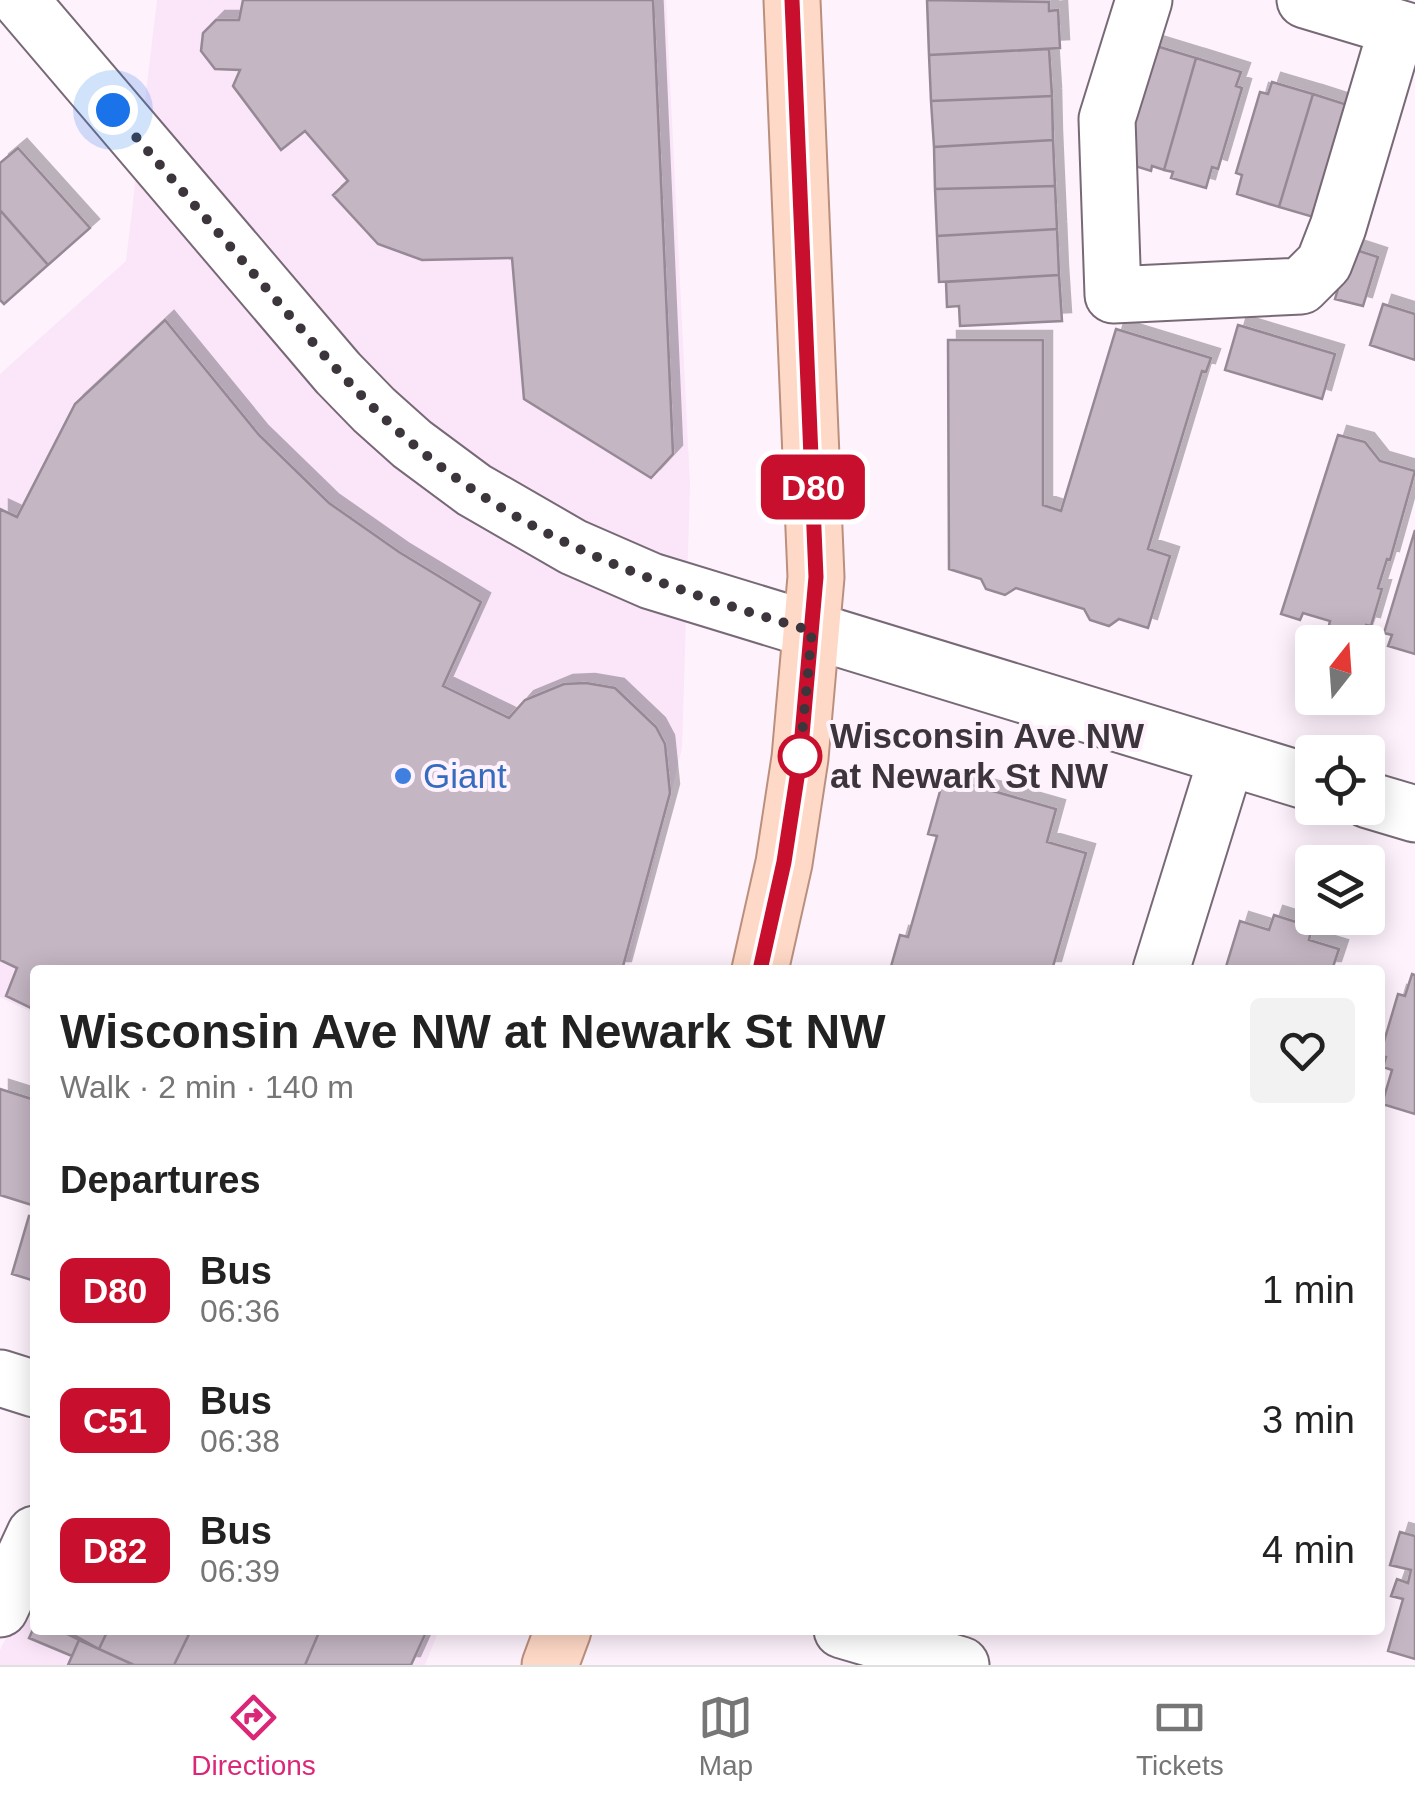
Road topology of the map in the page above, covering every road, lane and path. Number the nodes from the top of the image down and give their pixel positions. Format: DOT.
graph roads {
  1 [pos="16,0"];
  2 [pos="792,0"];
  3 [pos="1144,0"];
  4 [pos="1305,0"];
  5 [pos="0,10"];
  6 [pos="1406,30"];
  7 [pos="812,631"];
  8 [pos="1227,756"];
  9 [pos="1295,778"];
  10 [pos="1385,805"];
  11 [pos="1415,814"];
  12 [pos="761,965"];
  13 [pos="1163,965"];
  14 [pos="0,1378"];
  15 [pos="30,1387"];
  16 [pos="30,1545"];
  17 [pos="0,1609"];
  18 [pos="561,1635"];
  19 [pos="867,1635"];
  20 [pos="949,1651"];
  21 [pos="550,1665"];
  1 -- 5 [label="street"];
  1 -- 7 [label="street"];
  2 -- 7 [label="main road"];
  3 -- 6 [label="street"];
  4 -- 6 [label="street"];
  7 -- 8 [label="street"];
  7 -- 12 [label="main road"];
  8 -- 9 [label="street"];
  8 -- 13 [label="street"];
  10 -- 11 [label="street"];
  14 -- 15 [label="street"];
  16 -- 17 [label="street"];
  18 -- 21 [label="main road"];
  19 -- 20 [label="street"];
}
